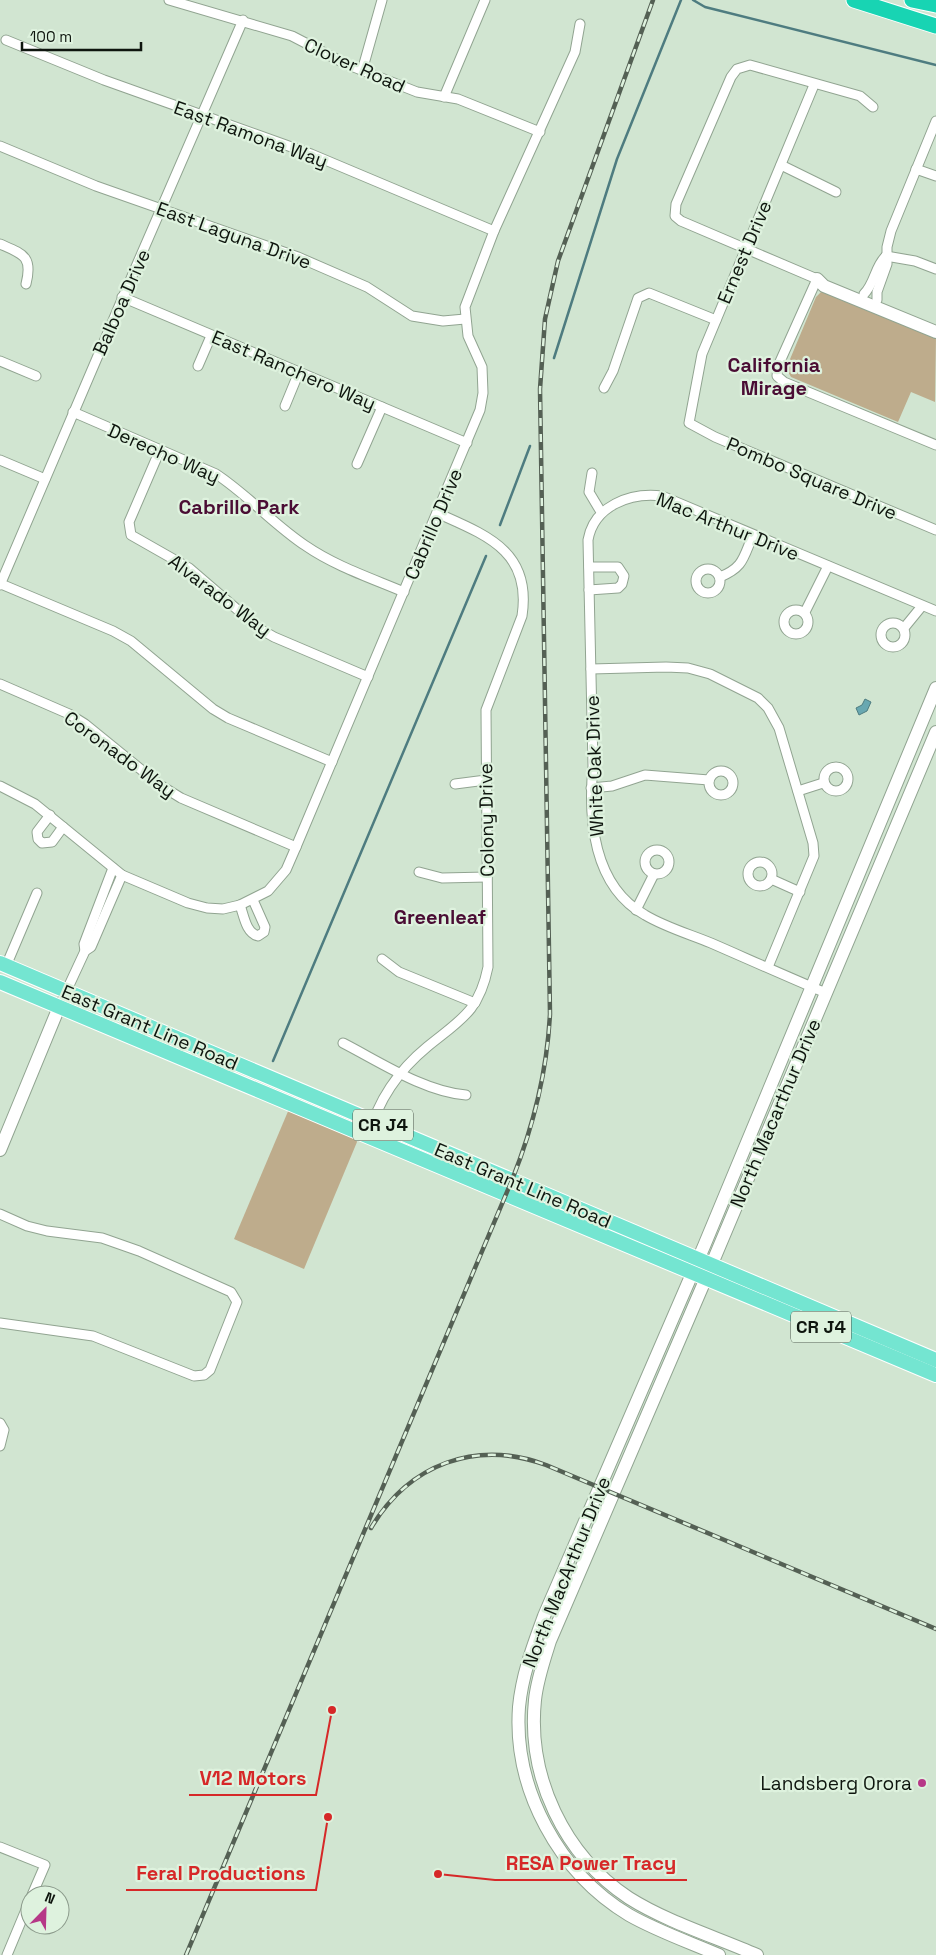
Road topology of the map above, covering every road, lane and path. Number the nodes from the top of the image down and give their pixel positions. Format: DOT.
graph roads {
  1 [pos="169,0"];
  2 [pos="382,0"];
  3 [pos="486,0"];
  4 [pos="854,0"];
  5 [pos="912,0"];
  6 [pos="936,5"];
  7 [pos="243,20"];
  8 [pos="580,24"];
  9 [pos="936,26"];
  10 [pos="6,40"];
  11 [pos="362,71"];
  12 [pos="814,85"];
  13 [pos="444,97"];
  14 [pos="872,107"];
  15 [pos="202,117"];
  16 [pos="936,121"];
  17 [pos="540,132"];
  18 [pos="0,146"];
  19 [pos="781,165"];
  20 [pos="916,168"];
  21 [pos="936,176"];
  22 [pos="836,192"];
  23 [pos="163,209"];
  24 [pos="494,231"];
  25 [pos="0,244"];
  26 [pos="746,247"];
  27 [pos="886,256"];
  28 [pos="936,269"];
  29 [pos="817,279"];
  30 [pos="26,284"];
  31 [pos="864,294"];
  32 [pos="122,297"];
  33 [pos="877,300"];
  34 [pos="464,319"];
  35 [pos="716,320"];
  36 [pos="936,322"];
  37 [pos="936,332"];
  38 [pos="211,336"];
  39 [pos="0,361"];
  40 [pos="198,366"];
  41 [pos="299,372"];
  42 [pos="36,376"];
  43 [pos="604,388"];
  44 [pos="285,406"];
  45 [pos="382,407"];
  46 [pos="73,412"];
  47 [pos="688,423"];
  48 [pos="467,443"];
  49 [pos="936,445"];
  50 [pos="160,450"];
  51 [pos="0,460"];
  52 [pos="357,464"];
  53 [pos="592,473"];
  54 [pos="45,479"];
  55 [pos="601,512"];
  56 [pos="437,513"];
  57 [pos="936,530"];
  58 [pos="753,535"];
  59 [pos="828,566"];
  60 [pos="589,567"];
  61 [pos="720,577"];
  62 [pos="0,585"];
  63 [pos="589,590"];
  64 [pos="404,592"];
  65 [pos="922,606"];
  66 [pos="805,612"];
  67 [pos="936,612"];
  68 [pos="904,628"];
  69 [pos="591,669"];
  70 [pos="368,677"];
  71 [pos="0,684"];
  72 [pos="936,688"];
  73 [pos="936,732"];
  74 [pos="332,762"];
  75 [pos="486,780"];
  76 [pos="709,780"];
  77 [pos="823,783"];
  78 [pos="454,784"];
  79 [pos="0,786"];
  80 [pos="591,788"];
  81 [pos="798,791"];
  82 [pos="50,815"];
  83 [pos="64,827"];
  84 [pos="296,847"];
  85 [pos="113,868"];
  86 [pos="419,872"];
  87 [pos="654,874"];
  88 [pos="122,875"];
  89 [pos="487,878"];
  90 [pos="771,879"];
  91 [pos="800,892"];
  92 [pos="37,893"];
  93 [pos="253,900"];
  94 [pos="240,905"];
  95 [pos="636,910"];
  96 [pos="85,951"];
  97 [pos="382,959"];
  98 [pos="3,965"];
  99 [pos="768,967"];
  100 [pos="0,982"];
  101 [pos="810,986"];
  102 [pos="67,992"];
  103 [pos="826,993"];
  104 [pos="475,1003"];
  105 [pos="59,1007"];
  106 [pos="343,1043"];
  107 [pos="402,1074"];
  108 [pos="466,1095"];
  109 [pos="372,1121"];
  110 [pos="369,1136"];
  111 [pos="0,1150"];
  112 [pos="0,1214"];
  113 [pos="698,1259"];
  114 [pos="712,1265"];
  115 [pos="693,1273"];
  116 [pos="706,1278"];
  117 [pos="0,1323"];
  118 [pos="936,1360"];
  119 [pos="936,1375"];
  120 [pos="1,1425"];
  121 [pos="626,1425"];
  122 [pos="0,1446"];
  123 [pos="614,1493"];
  124 [pos="0,1847"];
  125 [pos="36,1885"];
  126 [pos="20,1924"];
  127 [pos="7,1955"];
  128 [pos="719,1955"];
  129 [pos="757,1955"];
  1 -- 7 [label="street, Clover Road"];
  2 -- 11 [label="street"];
  3 -- 13 [label="street"];
  4 -- 9 [label="highway"];
  5 -- 6 [label="highway"];
  7 -- 11 [label="street, Clover Road"];
  7 -- 15 [label="street, Balboa Drive"];
  8 -- 17 [label="street, Cabrillo Drive"];
  10 -- 15 [label="street, East Ramona Way"];
  11 -- 13 [label="street, Clover Road"];
  12 -- 14 [label="street"];
  12 -- 19 [label="street, Ernest Drive"];
  12 -- 26 [label="street"];
  13 -- 17 [label="street, Clover Road"];
  15 -- 23 [label="street, Balboa Drive"];
  15 -- 24 [label="street, East Ramona Way"];
  16 -- 20 [label="street"];
  17 -- 24 [label="street, Cabrillo Drive"];
  18 -- 23 [label="street, East Laguna Drive"];
  19 -- 22 [label="street"];
  19 -- 26 [label="street, Ernest Drive"];
  20 -- 21 [label="street"];
  20 -- 27 [label="street"];
  23 -- 32 [label="street, Balboa Drive"];
  23 -- 34 [label="street, East Laguna Drive"];
  24 -- 34 [label="street, Cabrillo Drive"];
  25 -- 30 [label="street"];
  26 -- 29 [label="street"];
  26 -- 35 [label="street, Ernest Drive"];
  27 -- 28 [label="street"];
  27 -- 31 [label="street"];
  27 -- 33 [label="street"];
  29 -- 31 [label="main road"];
  29 -- 37 [label="main road"];
  29 -- 49 [label="street"];
  31 -- 33 [label="main road"];
  32 -- 38 [label="street, East Ranchero Way"];
  32 -- 46 [label="street, Balboa Drive"];
  33 -- 36 [label="main road"];
  34 -- 48 [label="street, Cabrillo Drive"];
  35 -- 43 [label="street"];
  35 -- 47 [label="street, Ernest Drive"];
  38 -- 40 [label="street"];
  38 -- 41 [label="street, East Ranchero Way"];
  39 -- 42 [label="street"];
  41 -- 44 [label="street"];
  41 -- 45 [label="street, East Ranchero Way"];
  45 -- 48 [label="street, East Ranchero Way"];
  45 -- 52 [label="street"];
  46 -- 50 [label="street, Derecho Way"];
  46 -- 54 [label="street, Balboa Drive"];
  47 -- 57 [label="street, Pombo Square Drive"];
  48 -- 56 [label="street, Cabrillo Drive"];
  50 -- 64 [label="street, Derecho Way"];
  50 -- 70 [label="street, Alvarado Way"];
  51 -- 54 [label="street"];
  53 -- 55 [label="street"];
  54 -- 62 [label="street, Balboa Drive"];
  55 -- 58 [label="street, Mac Arthur Drive"];
  55 -- 60 [label="street, White Oak Drive"];
  56 -- 64 [label="street, Cabrillo Drive"];
  56 -- 75 [label="street, Colony Drive"];
  58 -- 59 [label="street, Mac Arthur Drive"];
  58 -- 61 [label="street"];
  59 -- 65 [label="street, Mac Arthur Drive"];
  59 -- 66 [label="street"];
  60 -- 63 [label="street, White Oak Drive"];
  60 -- 63 [label="street"];
  62 -- 74 [label="street"];
  63 -- 69 [label="street, White Oak Drive"];
  64 -- 70 [label="street, Cabrillo Drive"];
  65 -- 67 [label="street, Mac Arthur Drive"];
  65 -- 68 [label="street"];
  69 -- 80 [label="street, White Oak Drive"];
  69 -- 81 [label="street"];
  70 -- 74 [label="street, Cabrillo Drive"];
  71 -- 84 [label="street, Coronado Way"];
  72 -- 101 [label="main road, North Macarthur Drive"];
  73 -- 103 [label="main road, North Macarthur Drive"];
  74 -- 84 [label="street, Cabrillo Drive"];
  75 -- 78 [label="street"];
  75 -- 89 [label="street, Colony Drive"];
  76 -- 80 [label="street"];
  77 -- 81 [label="street"];
  79 -- 82 [label="street, Cabrillo Drive"];
  80 -- 95 [label="street, White Oak Drive"];
  81 -- 91 [label="street"];
  82 -- 83 [label="street, Cabrillo Drive"];
  82 -- 83 [label="street"];
  83 -- 85 [label="street, Cabrillo Drive"];
  84 -- 93 [label="street, Cabrillo Drive"];
  85 -- 88 [label="street, Cabrillo Drive"];
  85 -- 96 [label="street"];
  86 -- 89 [label="street"];
  87 -- 95 [label="street"];
  88 -- 94 [label="street, Cabrillo Drive"];
  88 -- 96 [label="street"];
  89 -- 104 [label="street, Colony Drive"];
  90 -- 91 [label="street"];
  91 -- 99 [label="street"];
  92 -- 98 [label="street"];
  93 -- 94 [label="street, Cabrillo Drive"];
  93 -- 94 [label="street"];
  95 -- 99 [label="street, White Oak Drive"];
  96 -- 102 [label="street"];
  97 -- 104 [label="street"];
  98 -- 102 [label="main road, East Grant Line Road / CR J4"];
  99 -- 101 [label="street, White Oak Drive"];
  100 -- 105 [label="main road, East Grant Line Road / CR J4"];
  101 -- 103 [label="street, White Oak Drive"];
  101 -- 113 [label="main road, North Macarthur Drive"];
  102 -- 105 [label="street"];
  102 -- 109 [label="main road, East Grant Line Road / CR J4"];
  103 -- 114 [label="main road, North Macarthur Drive"];
  104 -- 107 [label="street, Colony Drive"];
  105 -- 110 [label="main road, East Grant Line Road / CR J4"];
  105 -- 111 [label="main road"];
  106 -- 107 [label="street"];
  107 -- 108 [label="street"];
  107 -- 109 [label="street, Colony Drive"];
  109 -- 110 [label="street, Colony Drive"];
  109 -- 113 [label="main road, East Grant Line Road / CR J4"];
  110 -- 115 [label="main road, East Grant Line Road / CR J4"];
  112 -- 117 [label="street"];
  113 -- 114 [label="main road, East Grant Line Road / CR J4"];
  113 -- 115 [label="main road, North Macarthur Drive"];
  114 -- 116 [label="main road, North Macarthur Drive"];
  114 -- 118 [label="main road, East Grant Line Road / CR J4"];
  115 -- 116 [label="main road, East Grant Line Road / CR J4"];
  115 -- 121 [label="main road, North Macarthur Drive"];
  116 -- 119 [label="main road, East Grant Line Road / CR J4"];
  116 -- 123 [label="main road, North Macarthur Drive"];
  120 -- 122 [label="street"];
  121 -- 128 [label="main road, North MacArthur Drive"];
  123 -- 129 [label="main road, North MacArthur Drive"];
  124 -- 125 [label="street"];
  126 -- 127 [label="street"];
}
